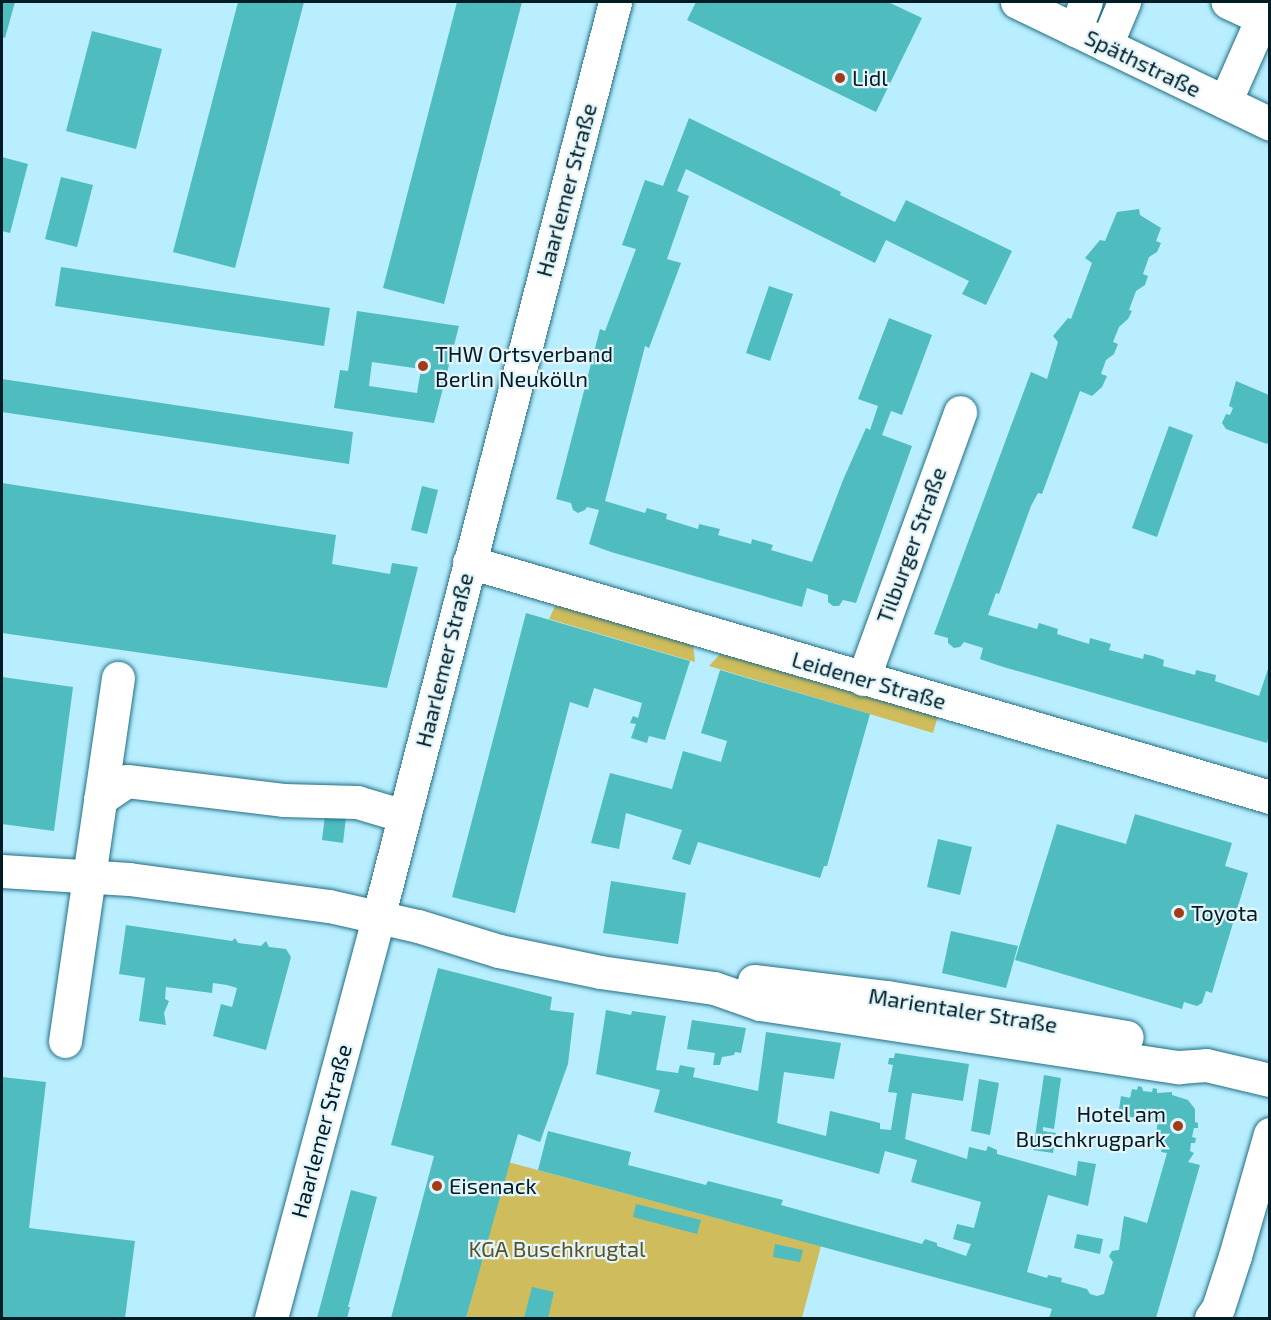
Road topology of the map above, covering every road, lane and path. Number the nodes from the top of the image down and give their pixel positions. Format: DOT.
graph roads {
  1 [pos="615,2"];
  2 [pos="1017,2"];
  3 [pos="1124,2"];
  4 [pos="1228,2"];
  5 [pos="1081,16"];
  6 [pos="1106,45"];
  7 [pos="1225,102"];
  8 [pos="1269,124"];
  9 [pos="960,412"];
  10 [pos="469,562"];
  11 [pos="118,678"];
  12 [pos="863,679"];
  13 [pos="1269,797"];
  14 [pos="100,799"];
  15 [pos="404,816"];
  16 [pos="2,871"];
  17 [pos="88,876"];
  18 [pos="378,918"];
  19 [pos="65,1041"];
  20 [pos="1269,1080"];
  21 [pos="1269,1134"];
  22 [pos="1216,1315"];
  23 [pos="271,1318"];
  1 -- 10 [label="street, Haarlemer Straße"];
  2 -- 5 [label="street, Späthstraße"];
  3 -- 6 [label="street"];
  4 -- 7 [label="street"];
  5 -- 6 [label="street, Späthstraße"];
  6 -- 7 [label="street, Späthstraße"];
  7 -- 8 [label="street, Späthstraße"];
  9 -- 12 [label="street, Tilburger Straße"];
  10 -- 12 [label="street, Leidener Straße"];
  10 -- 15 [label="street, Haarlemer Straße"];
  11 -- 14 [label="street"];
  12 -- 13 [label="street, Leidener Straße"];
  14 -- 15 [label="street"];
  14 -- 17 [label="street"];
  15 -- 18 [label="street, Haarlemer Straße"];
  16 -- 17 [label="street, Marientaler Straße"];
  17 -- 18 [label="street, Marientaler Straße"];
  17 -- 19 [label="street"];
  18 -- 20 [label="street, Marientaler Straße"];
  18 -- 23 [label="street, Haarlemer Straße"];
  21 -- 22 [label="street"];
}
